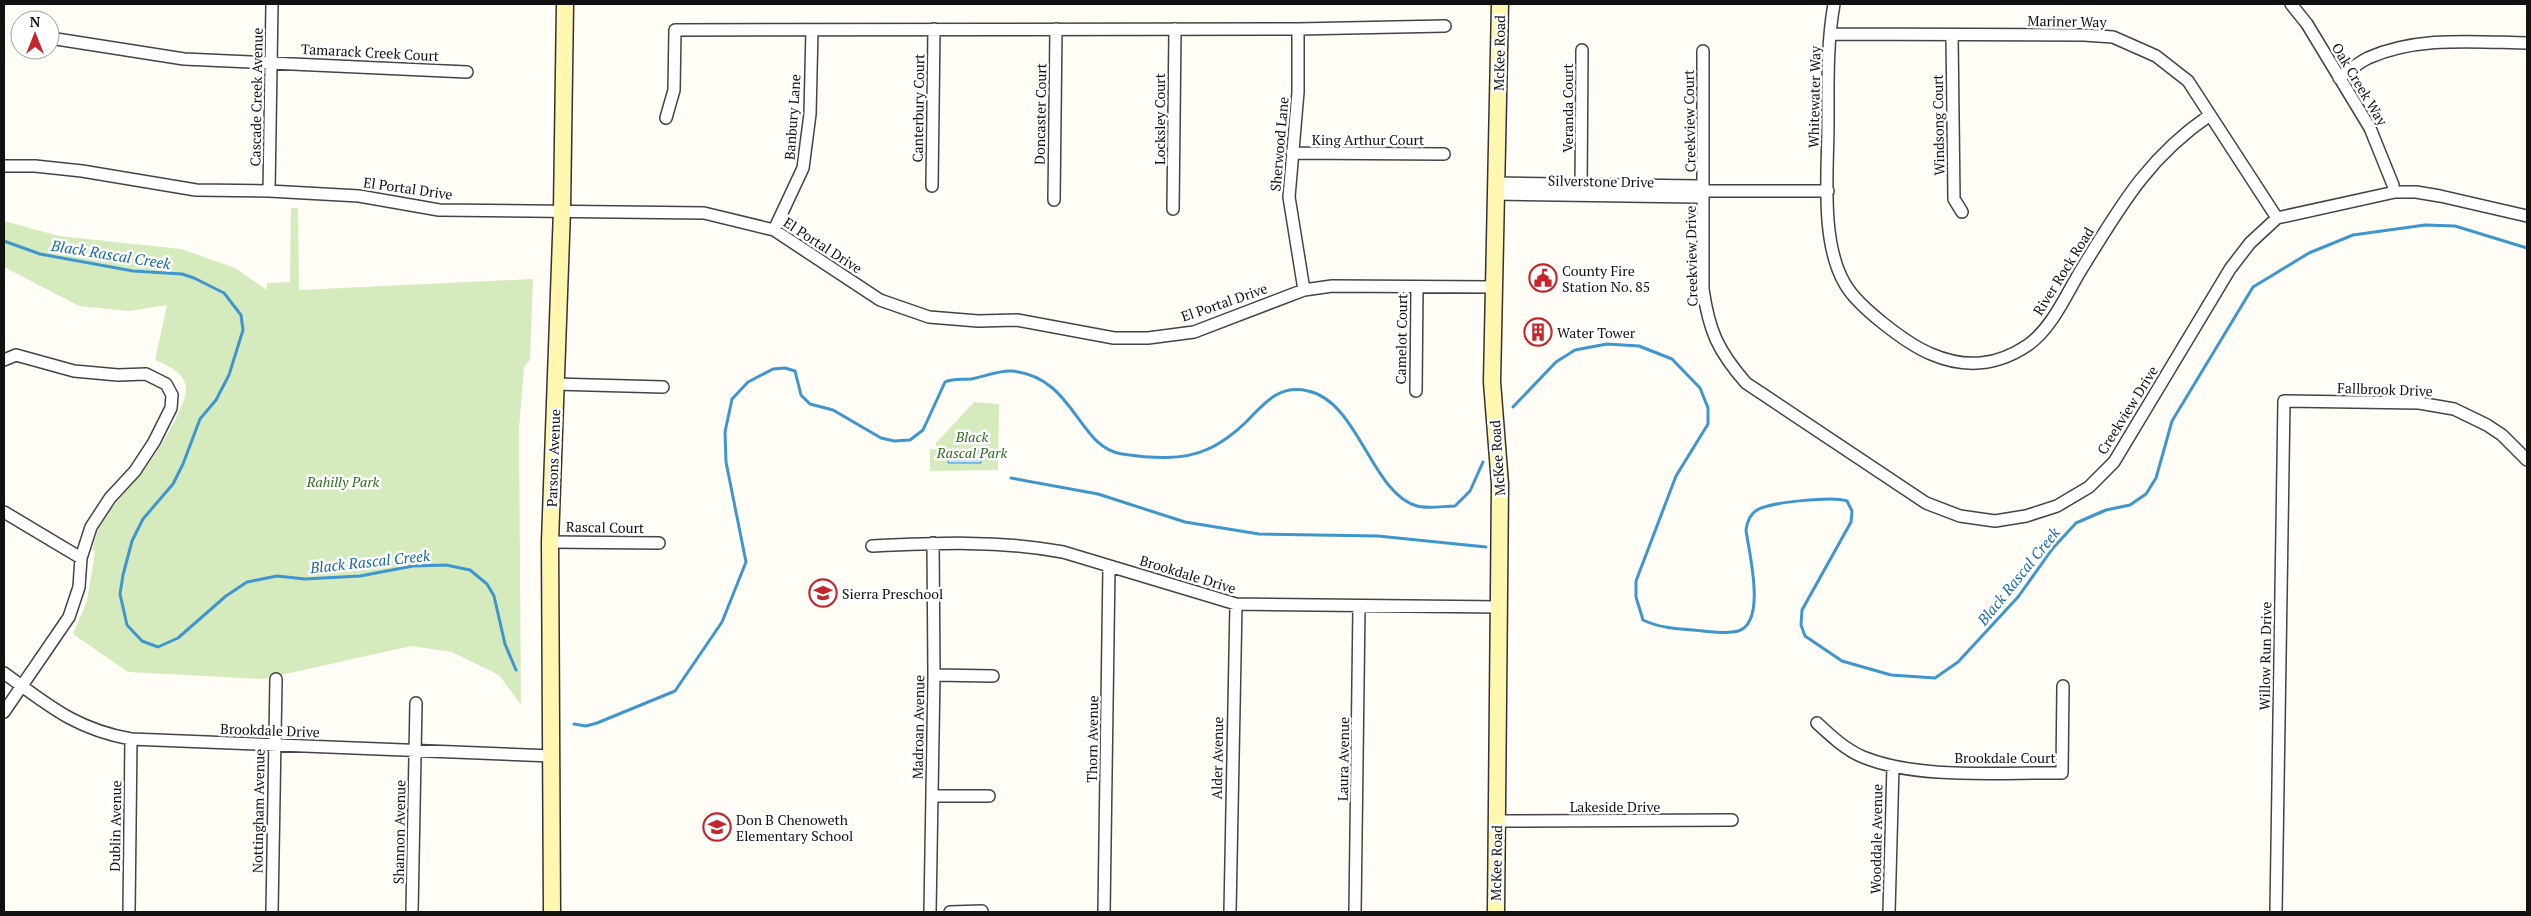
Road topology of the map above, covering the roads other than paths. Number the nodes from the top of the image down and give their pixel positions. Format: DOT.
graph roads {
  1 [pos="272,4"];
  2 [pos="565,4"];
  3 [pos="1500,4"];
  4 [pos="1834,4"];
  5 [pos="2291,4"];
  6 [pos="1445,26"];
  7 [pos="934,29"];
  8 [pos="1056,29"];
  9 [pos="1175,29"];
  10 [pos="1298,29"];
  11 [pos="812,30"];
  12 [pos="1830,34"];
  13 [pos="1952,35"];
  14 [pos="60,40"];
  15 [pos="2527,43"];
  16 [pos="1582,50"];
  17 [pos="1703,51"];
  18 [pos="272,62"];
  19 [pos="467,72"];
  20 [pos="2339,78"];
  21 [pos="2210,115"];
  22 [pos="666,118"];
  23 [pos="1292,153"];
  24 [pos="1444,154"];
  25 [pos="4,166"];
  26 [pos="2393,185"];
  27 [pos="932,186"];
  28 [pos="1495,188"];
  29 [pos="1582,190"];
  30 [pos="269,191"];
  31 [pos="1705,191"];
  32 [pos="1828,191"];
  33 [pos="1054,200"];
  34 [pos="1173,209"];
  35 [pos="562,210"];
  36 [pos="1962,212"];
  37 [pos="2527,216"];
  38 [pos="2277,218"];
  39 [pos="774,230"];
  40 [pos="1417,286"];
  41 [pos="1493,287"];
  42 [pos="1304,290"];
  43 [pos="4,360"];
  44 [pos="555,384"];
  45 [pos="663,387"];
  46 [pos="1416,391"];
  47 [pos="2284,401"];
  48 [pos="2527,460"];
  49 [pos="4,512"];
  50 [pos="550,542"];
  51 [pos="659,543"];
  52 [pos="933,543"];
  53 [pos="872,546"];
  54 [pos="82,558"];
  55 [pos="1109,566"];
  56 [pos="1236,604"];
  57 [pos="1359,607"];
  58 [pos="1500,607"];
  59 [pos="4,673"];
  60 [pos="934,675"];
  61 [pos="992,676"];
  62 [pos="276,679"];
  63 [pos="21,686"];
  64 [pos="2063,686"];
  65 [pos="416,703"];
  66 [pos="4,712"];
  67 [pos="1817,723"];
  68 [pos="131,739"];
  69 [pos="274,745"];
  70 [pos="415,752"];
  71 [pos="552,756"];
  72 [pos="1893,766"];
  73 [pos="932,796"];
  74 [pos="989,796"];
  75 [pos="1732,820"];
  76 [pos="1497,821"];
  77 [pos="982,911"];
  78 [pos="129,912"];
  79 [pos="272,912"];
  80 [pos="412,912"];
  81 [pos="552,912"];
  82 [pos="930,912"];
  83 [pos="950,912"];
  84 [pos="1104,912"];
  85 [pos="1230,912"];
  86 [pos="1355,912"];
  87 [pos="1496,912"];
  88 [pos="1889,912"];
  89 [pos="2276,912"];
  1 -- 18 [label="street, Cascade Creek Avenue"];
  2 -- 35 [label="street, Parsons Avenue"];
  3 -- 28 [label="street, McKee Road"];
  4 -- 12 [label="street, Whitewater Way"];
  5 -- 20 [label="street, Oak Creek Way"];
  6 -- 10 [label="street"];
  7 -- 8 [label="street"];
  7 -- 11 [label="street"];
  7 -- 27 [label="street, Canterbury Court"];
  8 -- 9 [label="street"];
  8 -- 33 [label="street, Doncaster Court"];
  9 -- 10 [label="street"];
  9 -- 34 [label="street, Locksley Court"];
  10 -- 23 [label="street, Sherwood Lane"];
  11 -- 22 [label="street"];
  11 -- 39 [label="street, Banbury Lane"];
  12 -- 13 [label="street, Mariner Way"];
  12 -- 32 [label="street, Whitewater Way"];
  13 -- 21 [label="street, Mariner Way"];
  13 -- 36 [label="street, Windsong Court"];
  14 -- 18 [label="street, Tamarack Creek Court"];
  15 -- 20 [label="street"];
  16 -- 29 [label="street, Veranda Court"];
  17 -- 31 [label="street, Creekview Court"];
  18 -- 19 [label="street, Tamarack Creek Court"];
  18 -- 30 [label="street, Cascade Creek Avenue"];
  20 -- 26 [label="street, Oak Creek Way"];
  21 -- 32 [label="street, River Rock Road"];
  21 -- 38 [label="street, Mariner Way"];
  23 -- 24 [label="street, King Arthur Court"];
  23 -- 42 [label="street, Sherwood Lane"];
  25 -- 30 [label="street, El Portal Drive"];
  28 -- 29 [label="street, Silverstone Drive"];
  28 -- 41 [label="street, McKee Road"];
  29 -- 31 [label="street, Silverstone Drive"];
  30 -- 35 [label="street, El Portal Drive"];
  31 -- 32 [label="street, Silverstone Drive"];
  31 -- 38 [label="street, Creekview Drive"];
  35 -- 39 [label="street, El Portal Drive"];
  35 -- 44 [label="street, Parsons Avenue"];
  37 -- 38 [label="street, Creekview Drive"];
  39 -- 42 [label="street, El Portal Drive"];
  40 -- 41 [label="street, El Portal Drive"];
  40 -- 42 [label="street, El Portal Drive"];
  40 -- 46 [label="street, Camelot Court"];
  41 -- 58 [label="street, McKee Road"];
  43 -- 54 [label="street"];
  44 -- 45 [label="street"];
  44 -- 50 [label="street, Parsons Avenue"];
  47 -- 48 [label="street, Fallbrook Drive"];
  47 -- 89 [label="street, Willow Run Drive"];
  49 -- 54 [label="street"];
  50 -- 51 [label="street, Rascal Court"];
  50 -- 71 [label="street, Parsons Avenue"];
  52 -- 53 [label="street, Brookdale Drive"];
  52 -- 55 [label="street, Brookdale Drive"];
  52 -- 60 [label="street, Madroan Avenue"];
  54 -- 63 [label="street"];
  55 -- 56 [label="street, Brookdale Drive"];
  55 -- 84 [label="street, Thorn Avenue"];
  56 -- 57 [label="street, Brookdale Drive"];
  56 -- 85 [label="street, Alder Avenue"];
  57 -- 58 [label="street, Brookdale Drive"];
  57 -- 86 [label="street, Laura Avenue"];
  58 -- 76 [label="street, McKee Road"];
  59 -- 63 [label="street, Brookdale Drive"];
  60 -- 61 [label="street"];
  60 -- 73 [label="street, Madroan Avenue"];
  62 -- 69 [label="street, Nottingham Avenue"];
  63 -- 66 [label="street"];
  63 -- 68 [label="street, Brookdale Drive"];
  64 -- 72 [label="street, Brookdale Court"];
  65 -- 70 [label="street, Shannon Avenue"];
  67 -- 72 [label="street"];
  68 -- 69 [label="street, Brookdale Drive"];
  68 -- 78 [label="street, Dublin Avenue"];
  69 -- 70 [label="street, Brookdale Drive"];
  69 -- 79 [label="street, Nottingham Avenue"];
  70 -- 71 [label="street, Brookdale Drive"];
  70 -- 80 [label="street, Shannon Avenue"];
  71 -- 81 [label="street, Parsons Avenue"];
  72 -- 88 [label="street, Wooddale Avenue"];
  73 -- 74 [label="street"];
  73 -- 82 [label="street, Madroan Avenue"];
  75 -- 76 [label="street, Lakeside Drive"];
  76 -- 87 [label="street, McKee Road"];
  77 -- 83 [label="street"];
}
